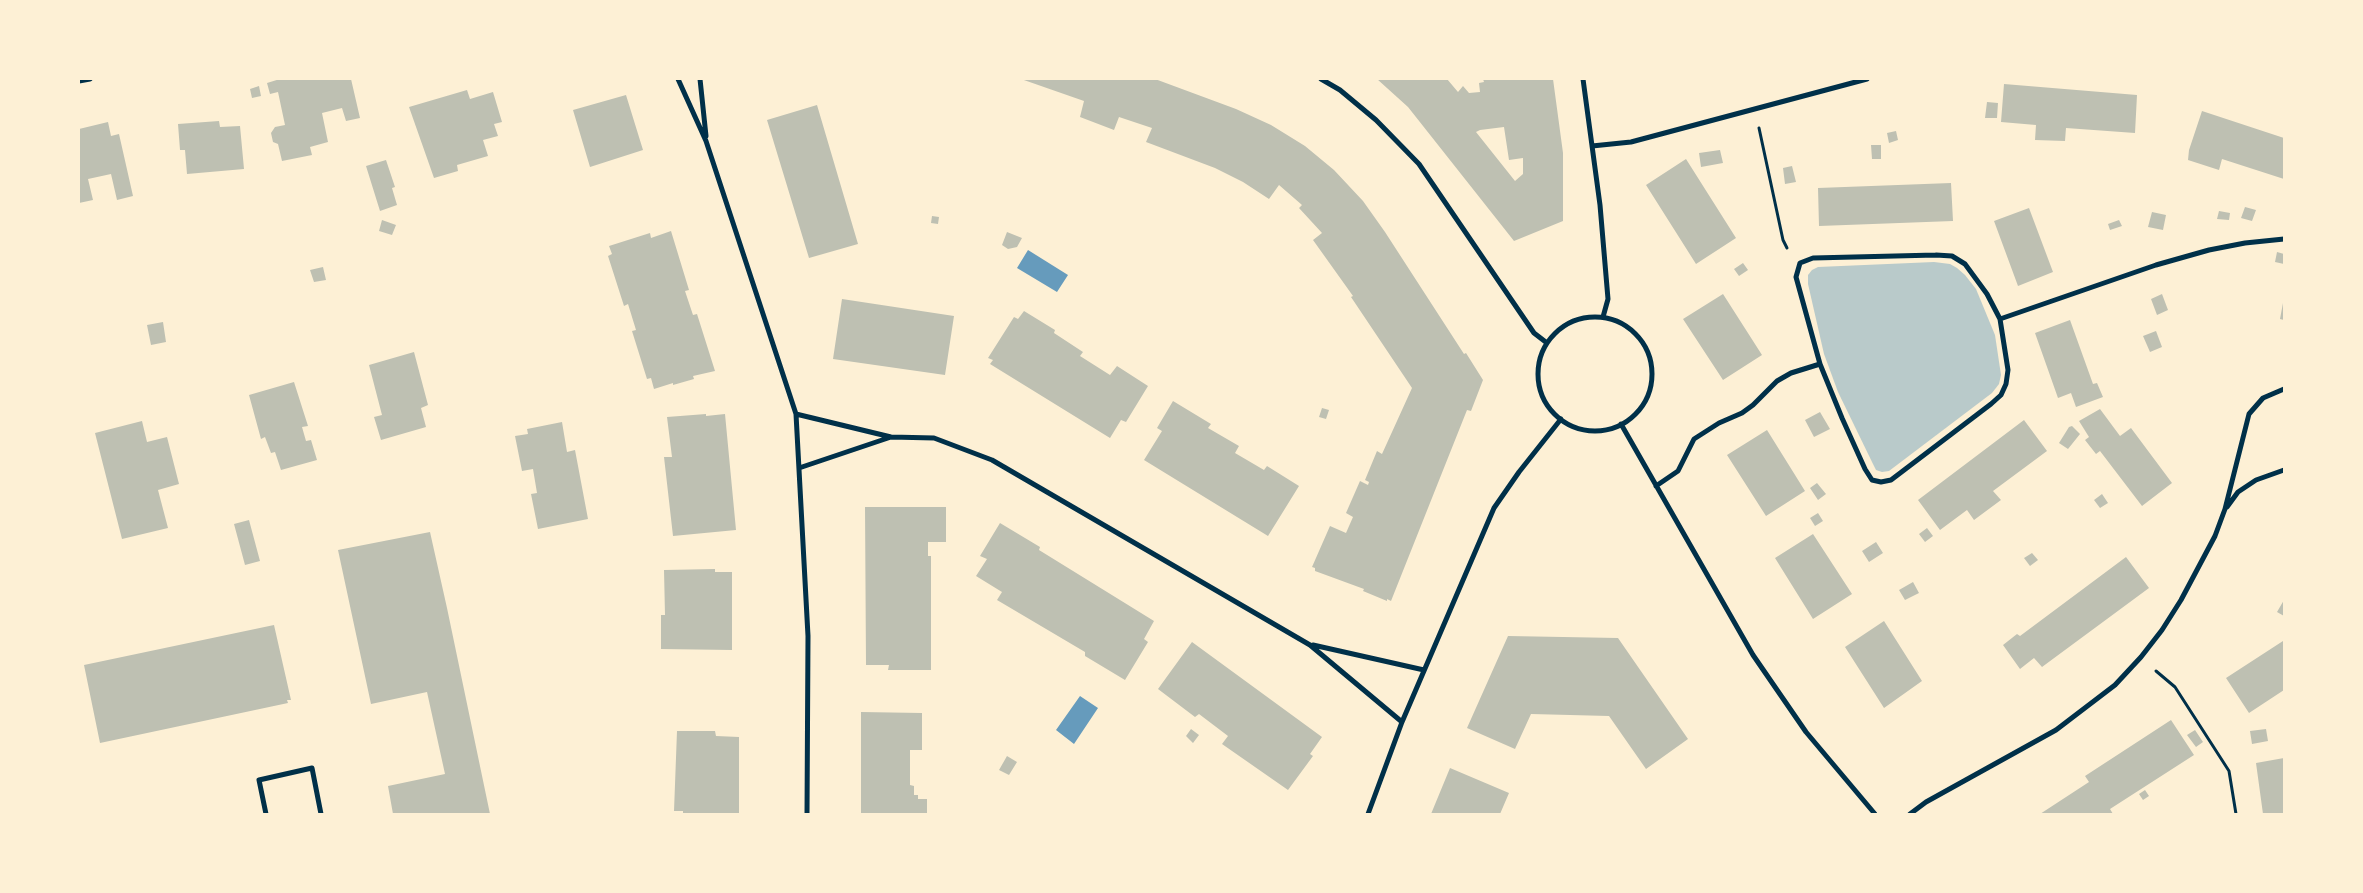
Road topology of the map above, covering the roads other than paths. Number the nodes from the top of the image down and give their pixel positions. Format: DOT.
graph roads {
  1 [pos="90,79"];
  2 [pos="678,79"];
  3 [pos="700,79"];
  4 [pos="1321,79"];
  5 [pos="1583,79"];
  6 [pos="1867,79"];
  7 [pos="79,81"];
  8 [pos="706,141"];
  9 [pos="1592,146"];
  10 [pos="2284,239"];
  11 [pos="1603,317"];
  12 [pos="2000,319"];
  13 [pos="1547,343"];
  14 [pos="1820,364"];
  15 [pos="2284,389"];
  16 [pos="796,414"];
  17 [pos="1561,419"];
  18 [pos="1621,424"];
  19 [pos="891,437"];
  20 [pos="799,468"];
  21 [pos="2284,470"];
  22 [pos="1656,486"];
  23 [pos="2225,509"];
  24 [pos="1310,645"];
  25 [pos="1424,670"];
  26 [pos="1402,722"];
  27 [pos="266,814"];
  28 [pos="321,814"];
  29 [pos="807,814"];
  30 [pos="1368,814"];
  31 [pos="1874,814"];
  32 [pos="1910,814"];
  1 -- 7 [label="street"];
  2 -- 8 [label="street"];
  3 -- 8 [label="street"];
  4 -- 13 [label="street"];
  5 -- 9 [label="street"];
  6 -- 9 [label="street"];
  8 -- 16 [label="street"];
  9 -- 11 [label="street"];
  10 -- 12 [label="street"];
  11 -- 13 [label="street"];
  11 -- 18 [label="street"];
  12 -- 14 [label="street"];
  12 -- 14 [label="street"];
  13 -- 17 [label="street"];
  14 -- 22 [label="street"];
  15 -- 23 [label="street"];
  16 -- 19 [label="street"];
  16 -- 20 [label="street"];
  17 -- 18 [label="street"];
  17 -- 25 [label="street"];
  18 -- 22 [label="street"];
  19 -- 20 [label="street"];
  19 -- 24 [label="street"];
  20 -- 29 [label="street"];
  21 -- 23 [label="street"];
  22 -- 31 [label="street"];
  23 -- 32 [label="street"];
  24 -- 25 [label="street"];
  24 -- 26 [label="street"];
  25 -- 26 [label="street"];
  26 -- 30 [label="street"];
  27 -- 28 [label="street"];
}
